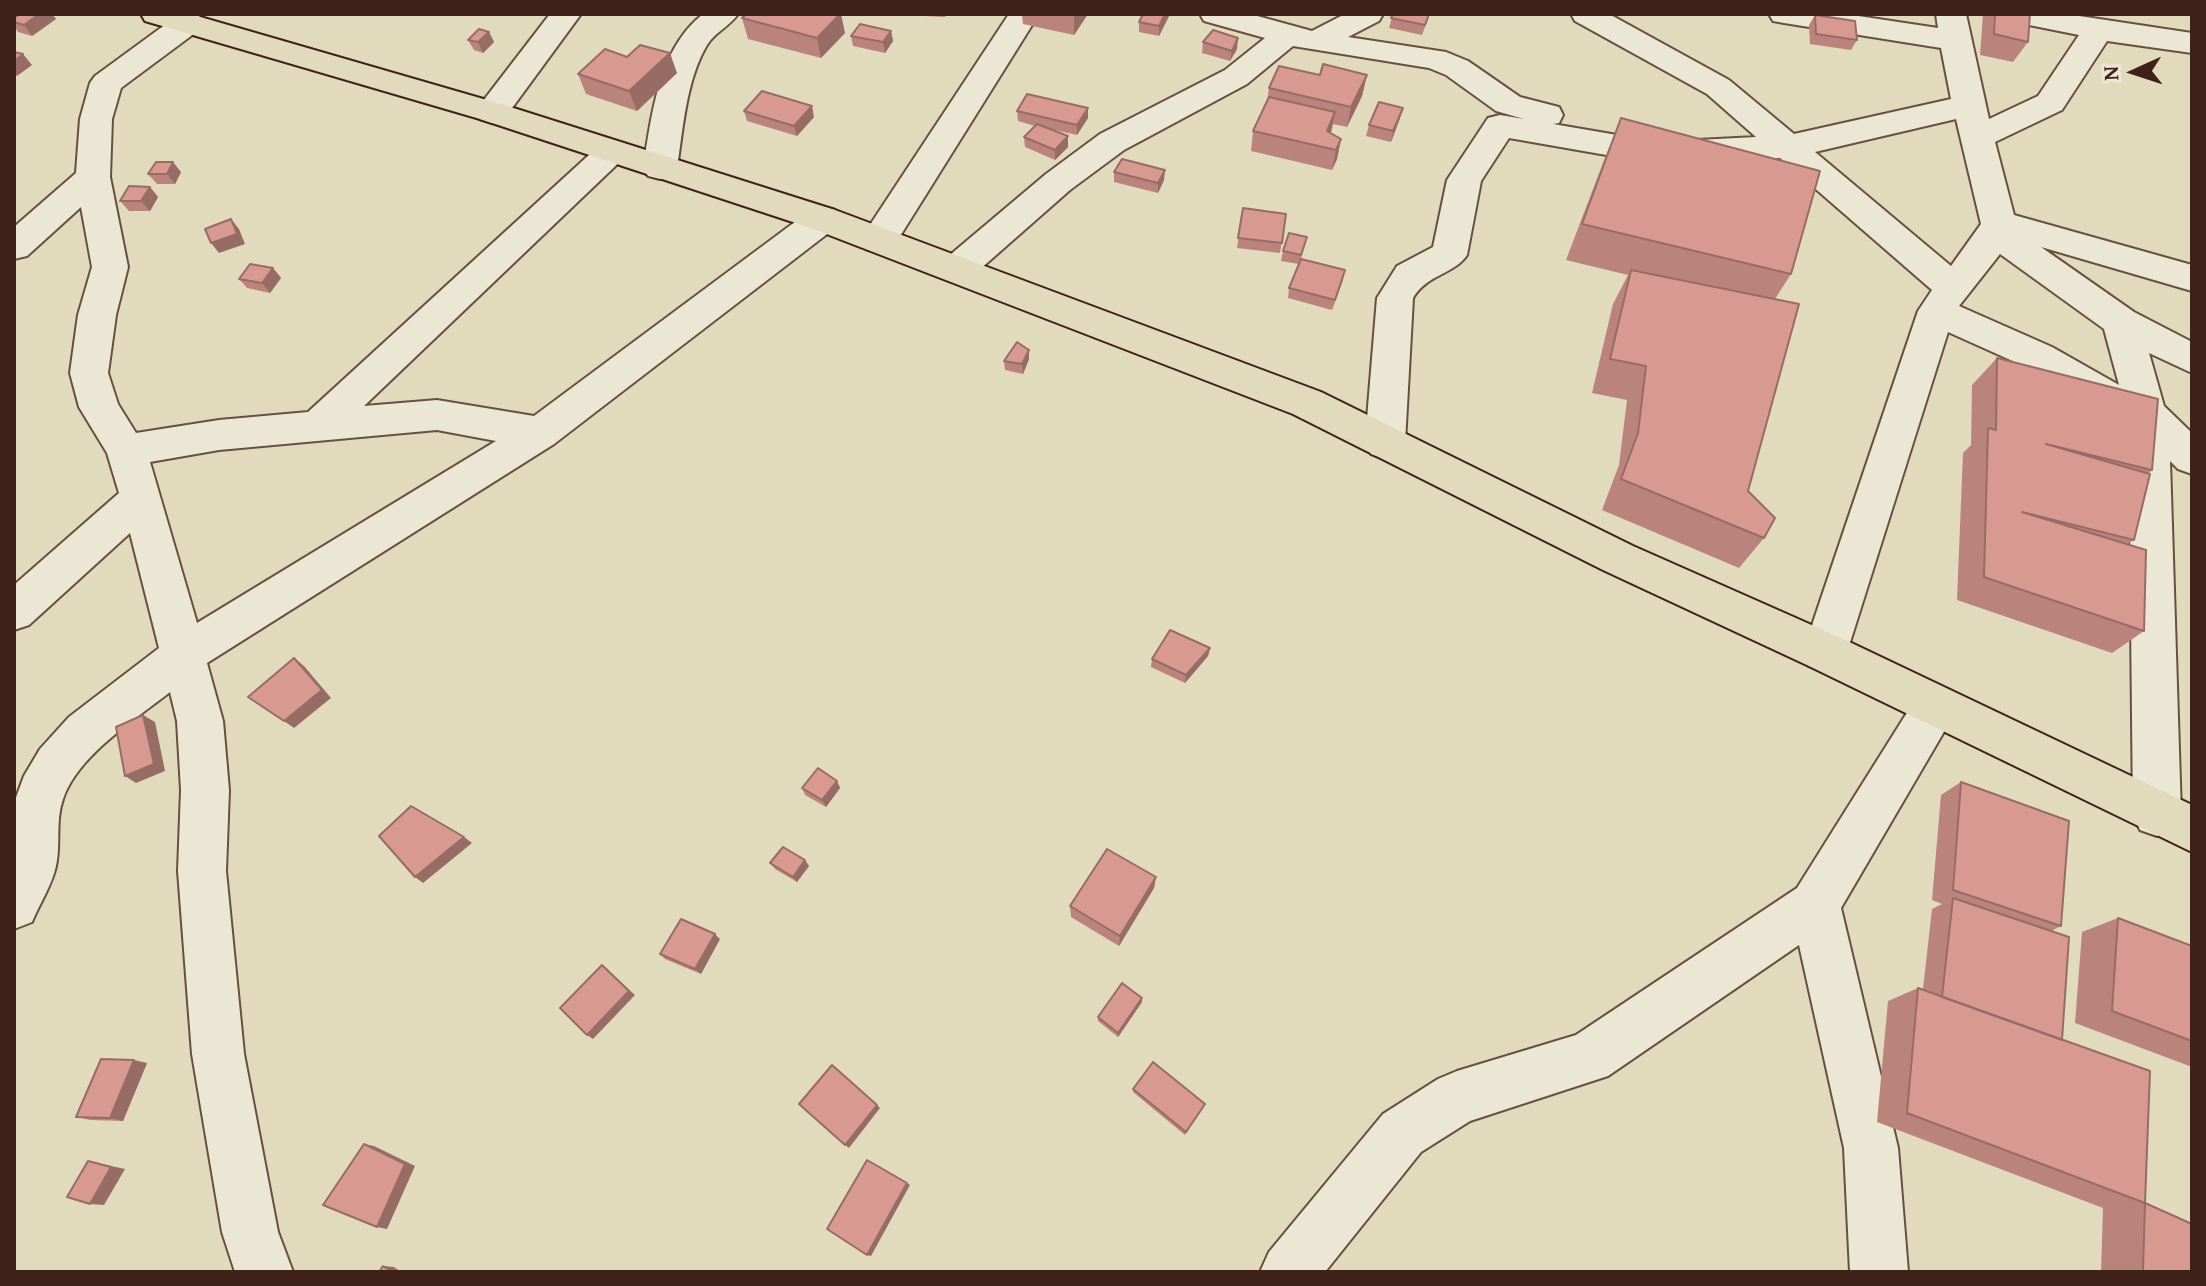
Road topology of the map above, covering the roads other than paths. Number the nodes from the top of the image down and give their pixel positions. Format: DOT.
graph roads {
  1 [pos="566,14"];
  2 [pos="723,14"];
  3 [pos="1024,14"];
  4 [pos="1215,14"];
  5 [pos="1368,14"];
  6 [pos="1586,14"];
  7 [pos="1784,14"];
  8 [pos="2020,14"];
  9 [pos="172,19"];
  10 [pos="2077,22"];
  11 [pos="1953,27"];
  12 [pos="1301,39"];
  13 [pos="2192,43"];
  14 [pos="492,112"];
  15 [pos="1973,121"];
  16 [pos="1788,147"];
  17 [pos="613,152"];
  18 [pos="1658,153"];
  19 [pos="660,168"];
  20 [pos="93,177"];
  21 [pos="823,219"];
  22 [pos="1997,228"];
  23 [pos="879,240"];
  24 [pos="14,247"];
  25 [pos="957,269"];
  26 [pos="2192,278"];
  27 [pos="1944,299"];
  28 [pos="2121,322"];
  29 [pos="2192,359"];
  30 [pos="2149,418"];
  31 [pos="319,425"];
  32 [pos="540,433"];
  33 [pos="1385,443"];
  34 [pos="126,450"];
  35 [pos="2192,458"];
  36 [pos="140,499"];
  37 [pos="14,612"];
  38 [pos="1825,652"];
  39 [pos="183,655"];
  40 [pos="1936,706"];
  41 [pos="2174,822"];
  42 [pos="14,905"];
  43 [pos="1815,905"];
  44 [pos="250,1259"];
  45 [pos="1289,1272"];
  46 [pos="1879,1272"];
  1 -- 14 [label="street"];
  2 -- 19 [label="street"];
  3 -- 23 [label="street"];
  4 -- 12 [label="street"];
  5 -- 12 [label="street"];
  6 -- 16 [label="street"];
  7 -- 11 [label="street"];
  8 -- 10 [label="street"];
  9 -- 14 [label="main road"];
  9 -- 20 [label="street"];
  10 -- 13 [label="street"];
  10 -- 15 [label="street"];
  11 -- 15 [label="street"];
  12 -- 18 [label="street"];
  12 -- 25 [label="street"];
  14 -- 17 [label="main road"];
  15 -- 16 [label="street"];
  15 -- 22 [label="street"];
  16 -- 18 [label="street"];
  16 -- 27 [label="street"];
  17 -- 19 [label="main road"];
  17 -- 31 [label="street"];
  18 -- 33 [label="street"];
  19 -- 21 [label="main road"];
  20 -- 24 [label="street"];
  20 -- 34 [label="street"];
  21 -- 23 [label="main road"];
  21 -- 32 [label="street"];
  22 -- 26 [label="street"];
  22 -- 27 [label="street"];
  22 -- 28 [label="street"];
  23 -- 25 [label="main road"];
  25 -- 33 [label="main road"];
  27 -- 30 [label="street"];
  27 -- 38 [label="street"];
  28 -- 29 [label="street"];
  28 -- 30 [label="street"];
  30 -- 35 [label="street"];
  30 -- 41 [label="street"];
  31 -- 32 [label="street"];
  31 -- 34 [label="street"];
  32 -- 39 [label="street"];
  33 -- 38 [label="main road"];
  34 -- 36 [label="street"];
  36 -- 37 [label="street"];
  36 -- 39 [label="street"];
  38 -- 40 [label="main road"];
  39 -- 42 [label="street"];
  39 -- 44 [label="street"];
  40 -- 41 [label="main road"];
  40 -- 43 [label="street"];
  43 -- 45 [label="street"];
  43 -- 46 [label="street"];
}
